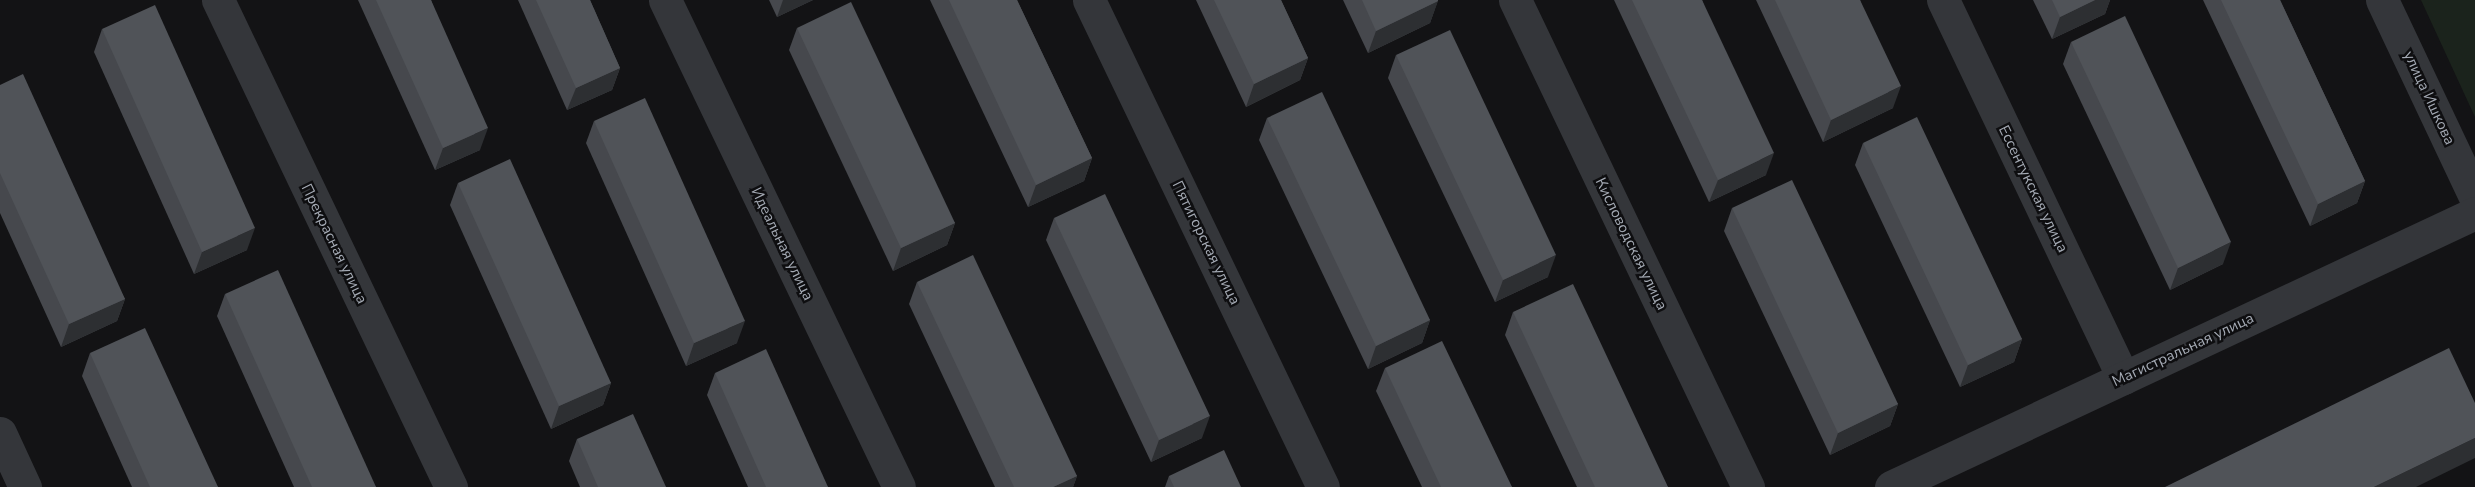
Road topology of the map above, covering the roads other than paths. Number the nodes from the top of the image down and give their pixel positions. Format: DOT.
graph roads {
  1 [pos="218,0"];
  2 [pos="666,0"];
  3 [pos="1089,0"];
  4 [pos="1515,0"];
  5 [pos="1943,0"];
  6 [pos="2382,0"];
  7 [pos="2475,197"];
  8 [pos="2475,213"];
  9 [pos="2123,378"];
  10 [pos="0,434"];
  11 [pos="25,487"];
  12 [pos="451,487"];
  13 [pos="899,487"];
  14 [pos="1323,487"];
  15 [pos="1748,487"];
  16 [pos="1891,487"];
  1 -- 12 [label="street, Прекрасная улица"];
  2 -- 13 [label="street, Идеальная улица"];
  3 -- 14 [label="street, Пятигорская улица"];
  4 -- 15 [label="street, Кисловодская улица"];
  5 -- 9 [label="street, Ессентукская улица"];
  6 -- 7 [label="street, улица Ишкова"];
  8 -- 9 [label="street, Магистральная улица"];
  9 -- 16 [label="street, Магистральная улица"];
  10 -- 11 [label="street"];
}
